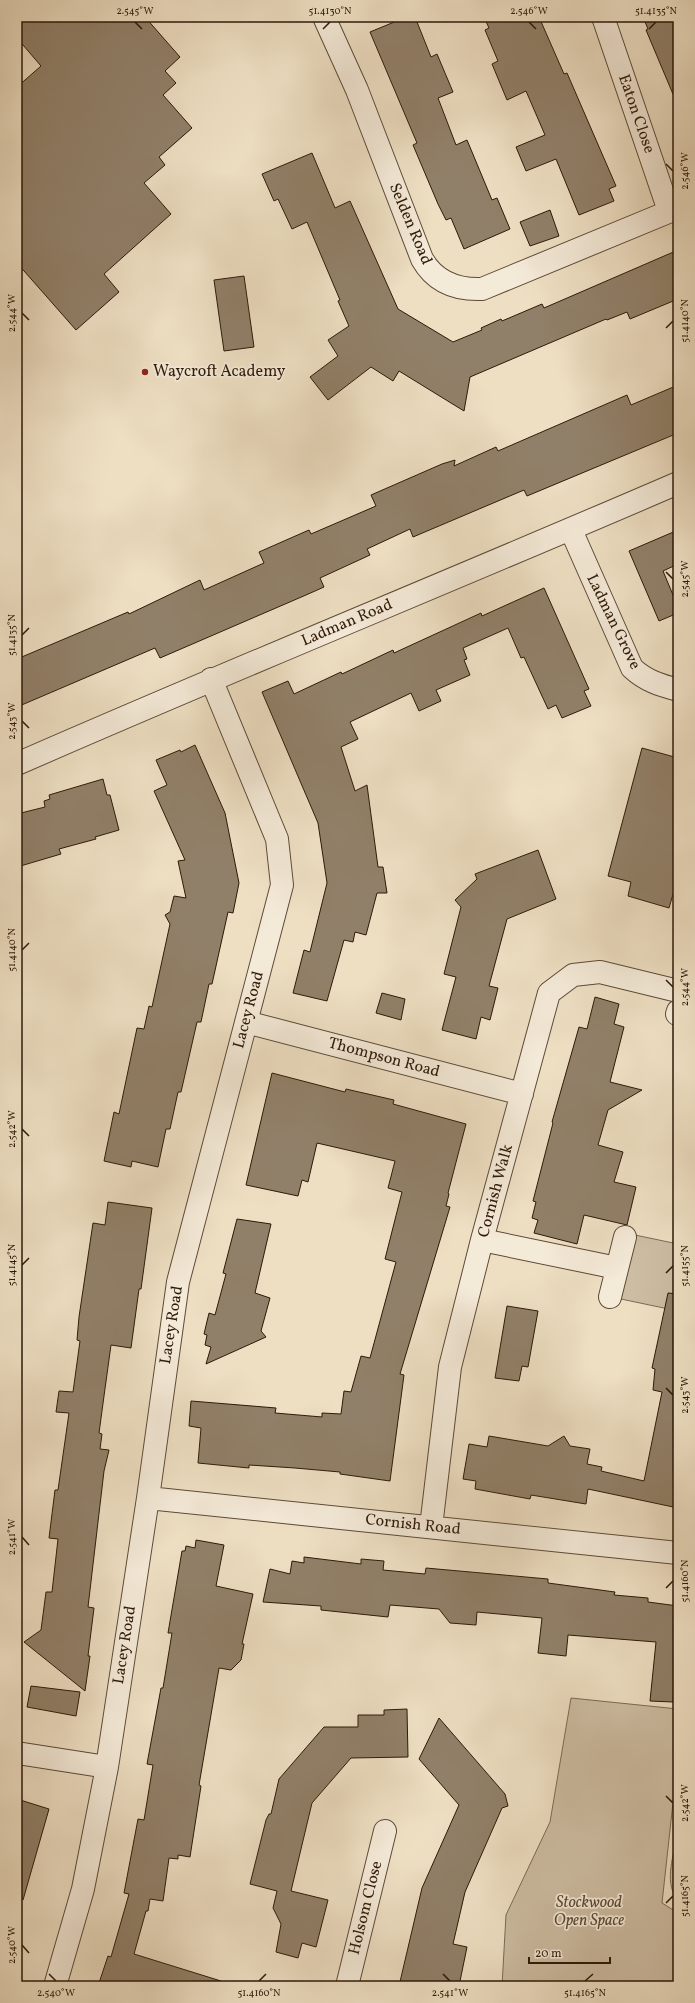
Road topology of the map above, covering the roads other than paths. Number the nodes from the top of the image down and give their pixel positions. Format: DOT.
graph roads {
  1 [pos="324,17"];
  2 [pos="603,17"];
  3 [pos="673,209"];
  4 [pos="678,483"];
  5 [pos="570,530"];
  6 [pos="212,679"];
  7 [pos="678,690"];
  8 [pos="17,764"];
  9 [pos="678,992"];
  10 [pos="246,1022"];
  11 [pos="522,1094"];
  12 [pos="625,1237"];
  13 [pos="482,1240"];
  14 [pos="617,1268"];
  15 [pos="610,1297"];
  16 [pos="148,1498"];
  17 [pos="431,1527"];
  18 [pos="678,1553"];
  19 [pos="17,1753"];
  20 [pos="107,1767"];
  21 [pos="385,1831"];
  22 [pos="55,1986"];
  23 [pos="347,1986"];
  1 -- 3 [label="street, Selden Road"];
  2 -- 3 [label="street, Eaton Close"];
  4 -- 5 [label="street, Ladman Road"];
  5 -- 6 [label="street, Ladman Road"];
  5 -- 7 [label="street, Ladman Grove"];
  6 -- 8 [label="street, Ladman Road"];
  6 -- 10 [label="street, Lacey Road"];
  9 -- 11 [label="street, Cornish Walk"];
  10 -- 11 [label="street, Thompson Road"];
  10 -- 16 [label="street, Lacey Road"];
  11 -- 13 [label="street, Cornish Walk"];
  12 -- 14 [label="street"];
  13 -- 14 [label="street"];
  13 -- 17 [label="street, Cornish Walk"];
  14 -- 15 [label="street"];
  16 -- 17 [label="street, Cornish Road"];
  16 -- 20 [label="street, Lacey Road"];
  17 -- 18 [label="street, Cornish Road"];
  19 -- 20 [label="street"];
  20 -- 22 [label="street, Lacey Road"];
  21 -- 23 [label="street, Holsom Close"];
}
